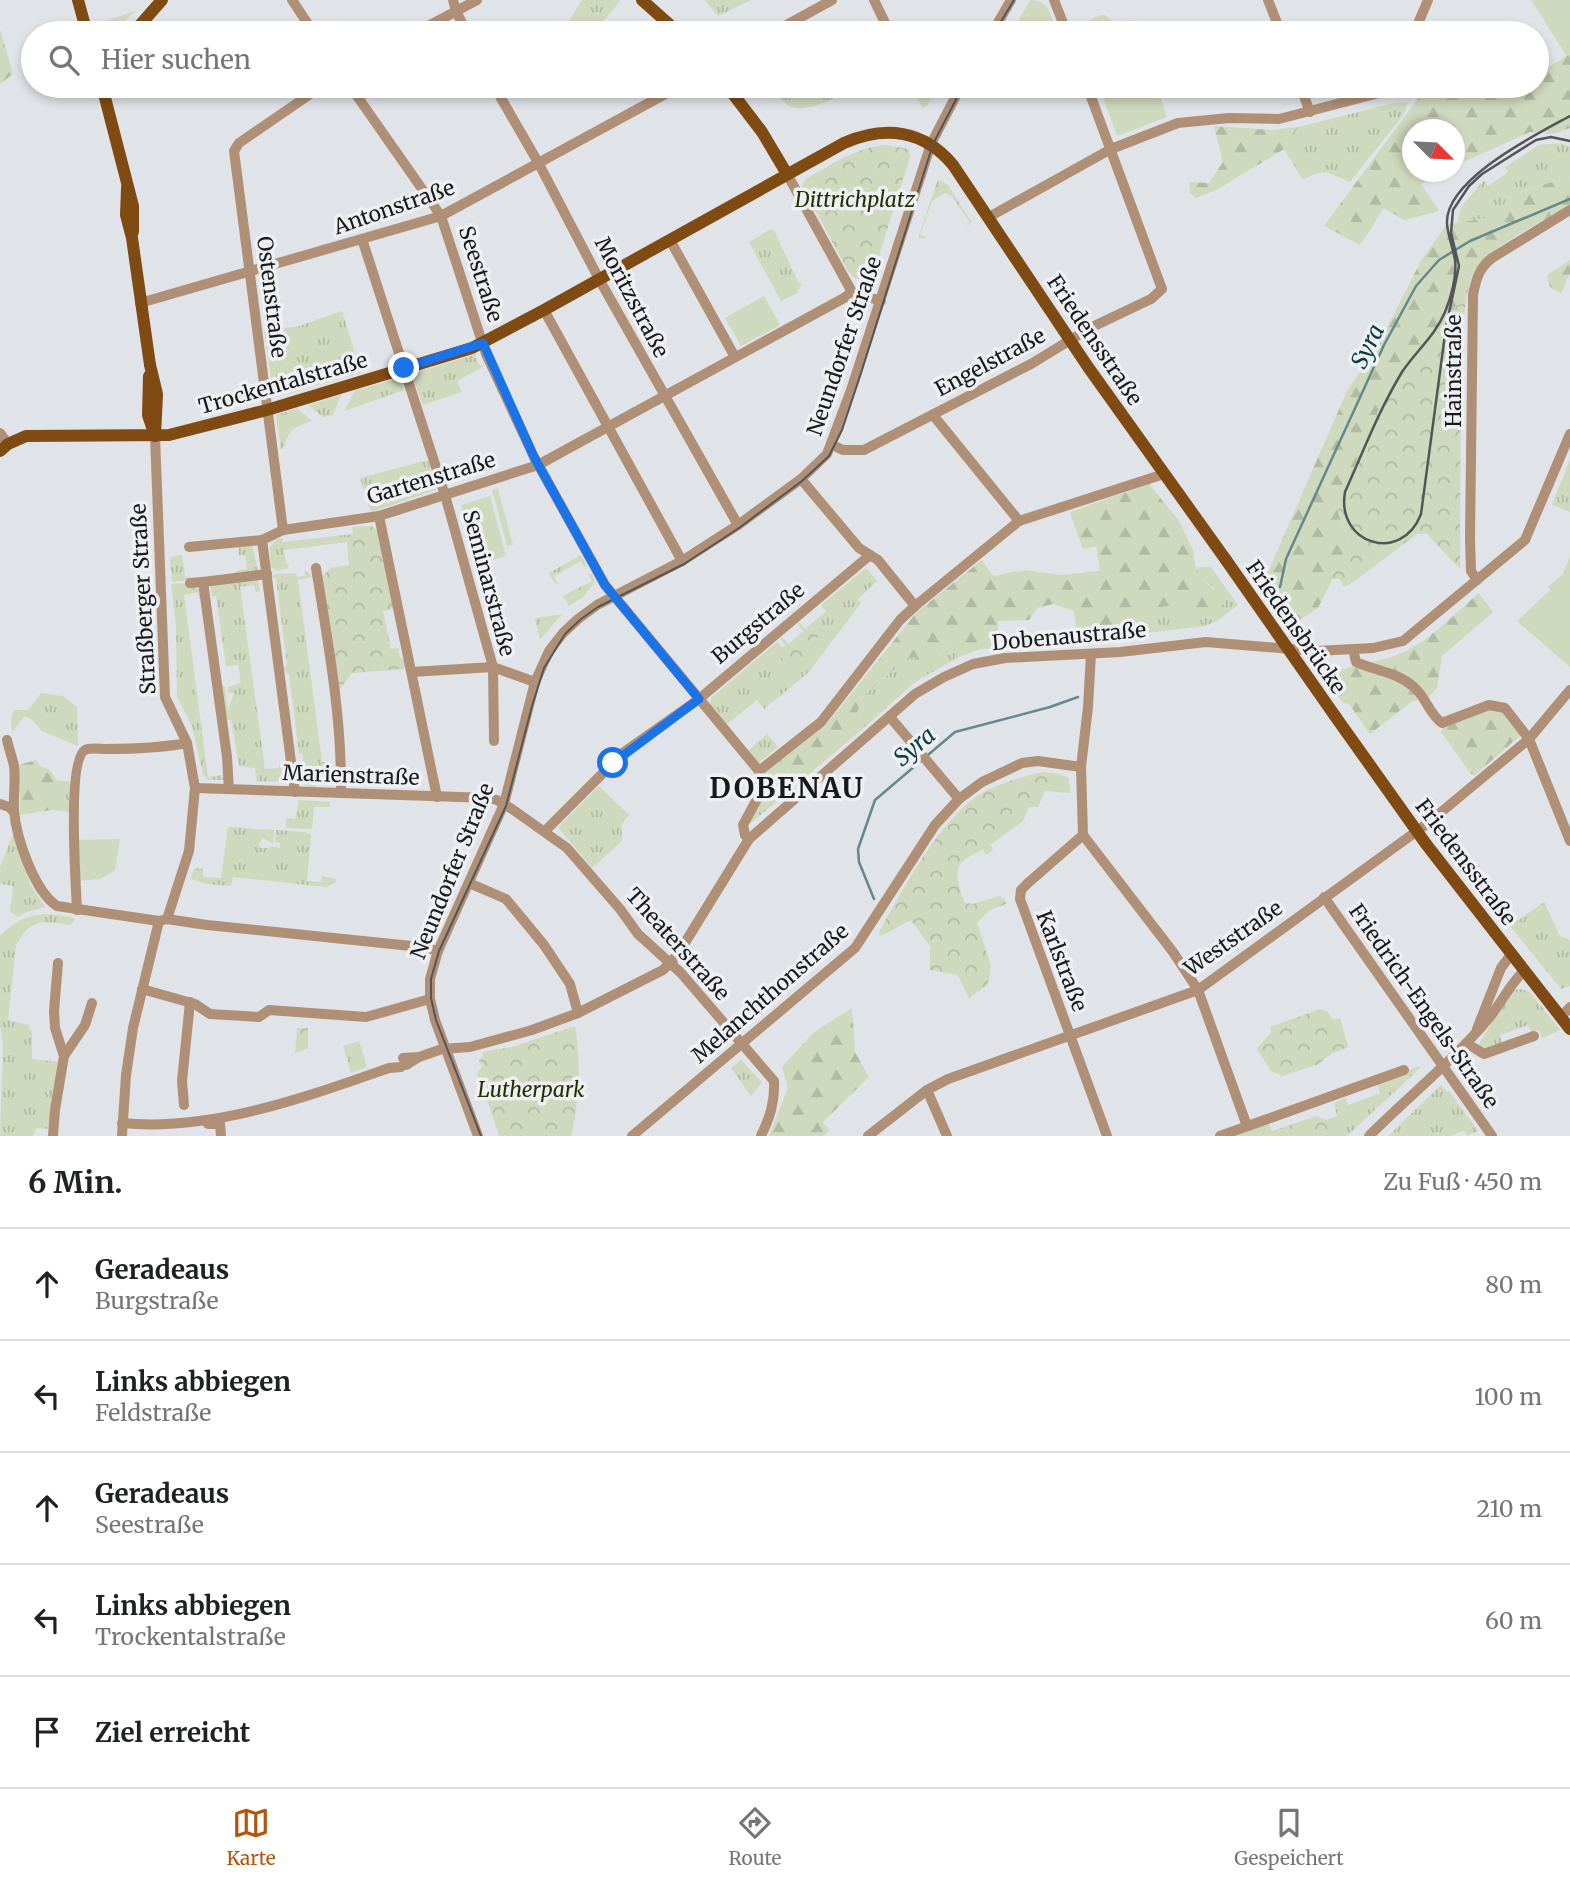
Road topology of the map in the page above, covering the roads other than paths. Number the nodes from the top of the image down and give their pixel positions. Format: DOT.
graph roads {
  1 [pos="78,0"];
  2 [pos="162,0"];
  3 [pos="292,0"];
  4 [pos="453,0"];
  5 [pos="477,0"];
  6 [pos="642,0"];
  7 [pos="832,0"];
  8 [pos="874,0"];
  9 [pos="1011,0"];
  10 [pos="1054,0"];
  11 [pos="1268,0"];
  12 [pos="1428,0"];
  13 [pos="456,11"];
  14 [pos="84,21"];
  15 [pos="144,21"];
  16 [pos="306,21"];
  17 [pos="437,21"];
  18 [pos="461,21"];
  19 [pos="666,21"];
  20 [pos="794,21"];
  21 [pos="884,21"];
  22 [pos="999,21"];
  23 [pos="1062,21"];
  24 [pos="1276,21"];
  25 [pos="1419,21"];
  26 [pos="105,98"];
  27 [pos="305,98"];
  28 [pos="358,98"];
  29 [pos="502,98"];
  30 [pos="658,98"];
  31 [pos="736,98"];
  32 [pos="955,98"];
  33 [pos="1092,98"];
  34 [pos="1305,98"];
  35 [pos="1362,98"];
  36 [pos="1310,112"];
  37 [pos="931,144"];
  38 [pos="1111,149"];
  39 [pos="539,164"];
  40 [pos="786,174"];
  41 [pos="1570,210"];
  42 [pos="441,216"];
  43 [pos="989,217"];
  44 [pos="362,239"];
  45 [pos="670,240"];
  46 [pos="250,272"];
  47 [pos="599,279"];
  48 [pos="852,292"];
  49 [pos="881,301"];
  50 [pos="140,303"];
  51 [pos="544,310"];
  52 [pos="1070,340"];
  53 [pos="483,343"];
  54 [pos="735,357"];
  55 [pos="404,368"];
  56 [pos="664,396"];
  57 [pos="267,410"];
  58 [pos="933,415"];
  59 [pos="608,428"];
  60 [pos="1570,434"];
  61 [pos="155,436"];
  62 [pos="3,443"];
  63 [pos="832,445"];
  64 [pos="538,465"];
  65 [pos="1164,474"];
  66 [pos="801,479"];
  67 [pos="445,495"];
  68 [pos="379,516"];
  69 [pos="1019,521"];
  70 [pos="738,525"];
  71 [pos="283,530"];
  72 [pos="262,540"];
  73 [pos="189,547"];
  74 [pos="870,555"];
  75 [pos="682,561"];
  76 [pos="1226,561"];
  77 [pos="316,568"];
  78 [pos="267,574"];
  79 [pos="1477,580"];
  80 [pos="203,582"];
  81 [pos="190,583"];
  82 [pos="614,596"];
  83 [pos="915,606"];
  84 [pos="1353,649"];
  85 [pos="1091,653"];
  86 [pos="493,667"];
  87 [pos="412,671"];
  88 [pos="535,682"];
  89 [pos="1570,690"];
  90 [pos="699,699"];
  91 [pos="1335,716"];
  92 [pos="890,717"];
  93 [pos="1529,739"];
  94 [pos="7,740"];
  95 [pos="494,741"];
  96 [pos="187,743"];
  97 [pos="1081,767"];
  98 [pos="759,771"];
  99 [pos="195,788"];
  100 [pos="229,789"];
  101 [pos="295,792"];
  102 [pos="341,793"];
  103 [pos="436,797"];
  104 [pos="959,799"];
  105 [pos="0,804"];
  106 [pos="504,804"];
  107 [pos="14,812"];
  108 [pos="545,831"];
  109 [pos="1417,832"];
  110 [pos="1083,835"];
  111 [pos="749,839"];
  112 [pos="1570,841"];
  113 [pos="468,883"];
  114 [pos="1324,897"];
  115 [pos="77,910"];
  116 [pos="163,920"];
  117 [pos="438,951"];
  118 [pos="1512,953"];
  119 [pos="58,963"];
  120 [pos="671,964"];
  121 [pos="1525,970"];
  122 [pos="142,989"];
  123 [pos="1198,989"];
  124 [pos="430,999"];
  125 [pos="190,1002"];
  126 [pos="92,1003"];
  127 [pos="1565,1012"];
  128 [pos="578,1013"];
  129 [pos="1570,1029"];
  130 [pos="1476,1030"];
  131 [pos="1069,1035"];
  132 [pos="1534,1036"];
  133 [pos="1466,1043"];
  134 [pos="741,1044"];
  135 [pos="444,1048"];
  136 [pos="64,1056"];
  137 [pos="1442,1066"];
  138 [pos="1404,1070"];
  139 [pos="927,1090"];
  140 [pos="184,1105"];
  141 [pos="122,1123"];
  142 [pos="1247,1126"];
  143 [pos="53,1136"];
  144 [pos="123,1136"];
  145 [pos="221,1136"];
  146 [pos="478,1136"];
  147 [pos="632,1136"];
  148 [pos="761,1136"];
  149 [pos="868,1136"];
  150 [pos="947,1136"];
  151 [pos="1107,1136"];
  152 [pos="1220,1136"];
  153 [pos="1369,1136"];
  154 [pos="1492,1136"];
  1 -- 14 [label="main road"];
  2 -- 15 [label="main road"];
  3 -- 16 [label="street"];
  4 -- 13 [label="street"];
  5 -- 13 [label="street"];
  6 -- 19 [label="main road"];
  7 -- 20 [label="street"];
  8 -- 21 [label="street"];
  9 -- 22 [label="street"];
  10 -- 23 [label="street"];
  11 -- 24 [label="street"];
  12 -- 25 [label="street"];
  13 -- 17 [label="street"];
  13 -- 18 [label="street"];
  26 -- 50 [label="main road, Straßberger Straße"];
  27 -- 46 [label="street, Ostenstraße"];
  28 -- 42 [label="street, Seestraße"];
  29 -- 39 [label="street, Moritzstraße"];
  30 -- 39 [label="street, Antonstraße"];
  31 -- 40 [label="main road"];
  32 -- 37 [label="street, Neundorfer Straße"];
  33 -- 38 [label="street"];
  34 -- 36 [label="street"];
  35 -- 36 [label="street"];
  36 -- 38 [label="street"];
  37 -- 40 [label="main road"];
  37 -- 43 [label="main road, Friedensstraße"];
  37 -- 49 [label="street, Neundorfer Straße"];
  38 -- 43 [label="street"];
  38 -- 52 [label="street, Engelstraße"];
  39 -- 42 [label="street, Antonstraße"];
  39 -- 47 [label="street, Moritzstraße"];
  40 -- 45 [label="main road, Trockentalstraße"];
  40 -- 48 [label="street"];
  41 -- 79 [label="street, Hainstraße"];
  42 -- 44 [label="street, Antonstraße"];
  42 -- 53 [label="street, Seestraße"];
  43 -- 52 [label="main road, Friedensstraße"];
  44 -- 46 [label="street, Antonstraße"];
  44 -- 55 [label="street, Seminarstraße"];
  45 -- 47 [label="main road, Trockentalstraße"];
  45 -- 54 [label="street"];
  46 -- 50 [label="street, Antonstraße"];
  46 -- 57 [label="street, Ostenstraße"];
  47 -- 51 [label="main road, Trockentalstraße"];
  47 -- 56 [label="street, Moritzstraße"];
  48 -- 49 [label="street"];
  48 -- 54 [label="street, Gartenstraße"];
  49 -- 63 [label="street, Neundorfer Straße"];
  50 -- 61 [label="main road, Straßberger Straße"];
  51 -- 53 [label="main road, Trockentalstraße"];
  51 -- 59 [label="street"];
  52 -- 58 [label="street, Engelstraße"];
  52 -- 65 [label="main road, Friedensstraße"];
  53 -- 55 [label="main road, Trockentalstraße"];
  53 -- 64 [label="street, Seestraße"];
  54 -- 56 [label="street, Gartenstraße"];
  55 -- 57 [label="main road, Trockentalstraße"];
  55 -- 67 [label="street, Seminarstraße"];
  56 -- 59 [label="street, Gartenstraße"];
  56 -- 70 [label="street, Moritzstraße"];
  57 -- 61 [label="main road, Trockentalstraße"];
  57 -- 71 [label="street, Ostenstraße"];
  58 -- 63 [label="street, Engelstraße"];
  58 -- 69 [label="street"];
  59 -- 64 [label="street, Gartenstraße"];
  59 -- 75 [label="street"];
  60 -- 79 [label="street, Dobenaustraße"];
  61 -- 62 [label="main road, Trockentalstraße"];
  61 -- 96 [label="street, Straßberger Straße"];
  63 -- 66 [label="street, Neundorfer Straße"];
  64 -- 67 [label="street, Gartenstraße"];
  64 -- 82 [label="street, Seestraße"];
  65 -- 69 [label="street"];
  65 -- 76 [label="main road, Friedensstraße"];
  66 -- 70 [label="street, Neundorfer Straße"];
  66 -- 74 [label="street"];
  67 -- 68 [label="street, Gartenstraße"];
  67 -- 86 [label="street, Seminarstraße"];
  68 -- 71 [label="street, Gartenstraße"];
  68 -- 87 [label="street"];
  69 -- 83 [label="street"];
  70 -- 75 [label="street, Neundorfer Straße"];
  71 -- 72 [label="street, Gartenstraße"];
  72 -- 73 [label="street, Gartenstraße"];
  72 -- 78 [label="street"];
  74 -- 83 [label="street"];
  74 -- 90 [label="street, Burgstraße"];
  75 -- 82 [label="street, Neundorfer Straße"];
  76 -- 91 [label="main road, Friedensbrücke, bridge"];
  77 -- 102 [label="street"];
  78 -- 80 [label="street"];
  78 -- 101 [label="street"];
  79 -- 84 [label="street, Dobenaustraße"];
  80 -- 81 [label="street"];
  80 -- 100 [label="street"];
  82 -- 88 [label="street, Neundorfer Straße"];
  82 -- 90 [label="street, Seestraße"];
  83 -- 98 [label="street"];
  84 -- 85 [label="street, Dobenaustraße"];
  84 -- 93 [label="street"];
  85 -- 92 [label="street, Dobenaustraße"];
  85 -- 97 [label="street"];
  86 -- 87 [label="street"];
  86 -- 88 [label="street"];
  86 -- 95 [label="street, Seminarstraße"];
  87 -- 103 [label="street"];
  88 -- 106 [label="street, Neundorfer Straße"];
  89 -- 93 [label="street, Weststraße"];
  90 -- 98 [label="street, Seestraße"];
  90 -- 108 [label="street, Burgstraße"];
  91 -- 109 [label="main road, Friedensstraße"];
  92 -- 104 [label="street"];
  92 -- 111 [label="street, Dobenaustraße"];
  93 -- 109 [label="street, Weststraße"];
  93 -- 112 [label="street"];
  94 -- 107 [label="street"];
  96 -- 99 [label="street, Straßberger Straße"];
  96 -- 115 [label="street"];
  97 -- 104 [label="street, Melanchthonstraße"];
  97 -- 110 [label="street"];
  98 -- 111 [label="street"];
  99 -- 100 [label="street, Marienstraße"];
  99 -- 116 [label="street, Straßberger Straße"];
  100 -- 101 [label="street, Marienstraße"];
  101 -- 102 [label="street, Marienstraße"];
  102 -- 103 [label="street, Marienstraße"];
  103 -- 106 [label="street, Marienstraße"];
  104 -- 134 [label="street, Melanchthonstraße"];
  105 -- 107 [label="street"];
  106 -- 108 [label="street, Theaterstraße"];
  106 -- 113 [label="street, Neundorfer Straße"];
  107 -- 115 [label="street"];
  108 -- 120 [label="street, Theaterstraße"];
  109 -- 114 [label="street, Weststraße"];
  109 -- 118 [label="main road, Friedensstraße"];
  110 -- 123 [label="street"];
  110 -- 131 [label="street, Karlstraße"];
  111 -- 120 [label="street, Dobenaustraße"];
  113 -- 117 [label="street, Neundorfer Straße"];
  113 -- 128 [label="street"];
  114 -- 123 [label="street, Weststraße"];
  114 -- 137 [label="street, Friedrich-Engels-Straße"];
  115 -- 116 [label="street"];
  116 -- 117 [label="street"];
  116 -- 122 [label="street, Straßberger Straße"];
  117 -- 124 [label="street, Neundorfer Straße"];
  118 -- 121 [label="main road, Friedensstraße"];
  118 -- 130 [label="street"];
  119 -- 136 [label="street"];
  120 -- 128 [label="street, Dobenaustraße"];
  120 -- 134 [label="street, Theaterstraße"];
  121 -- 127 [label="main road, Friedensstraße"];
  121 -- 130 [label="street"];
  122 -- 125 [label="street"];
  122 -- 141 [label="street, Straßberger Straße"];
  123 -- 131 [label="street, Weststraße"];
  123 -- 142 [label="street"];
  124 -- 125 [label="street"];
  124 -- 135 [label="street, Neundorfer Straße"];
  125 -- 140 [label="street"];
  126 -- 136 [label="street"];
  127 -- 129 [label="main road, Friedensstraße"];
  128 -- 135 [label="street, Dobenaustraße"];
  130 -- 133 [label="street"];
  131 -- 139 [label="street, Weststraße"];
  131 -- 151 [label="street, Karlstraße"];
  132 -- 133 [label="street"];
  133 -- 137 [label="street"];
  134 -- 147 [label="street, Melanchthonstraße"];
  134 -- 148 [label="street, Theaterstraße"];
  135 -- 141 [label="street, Dobenaustraße"];
  135 -- 146 [label="street, Neundorfer Straße"];
  136 -- 143 [label="street"];
  137 -- 153 [label="street"];
  137 -- 154 [label="street, Friedrich-Engels-Straße"];
  138 -- 142 [label="street"];
  139 -- 149 [label="street, Weststraße"];
  139 -- 150 [label="street"];
  141 -- 144 [label="street, Straßberger Straße"];
  142 -- 152 [label="street"];
  144 -- 145 [label="street"];
}
